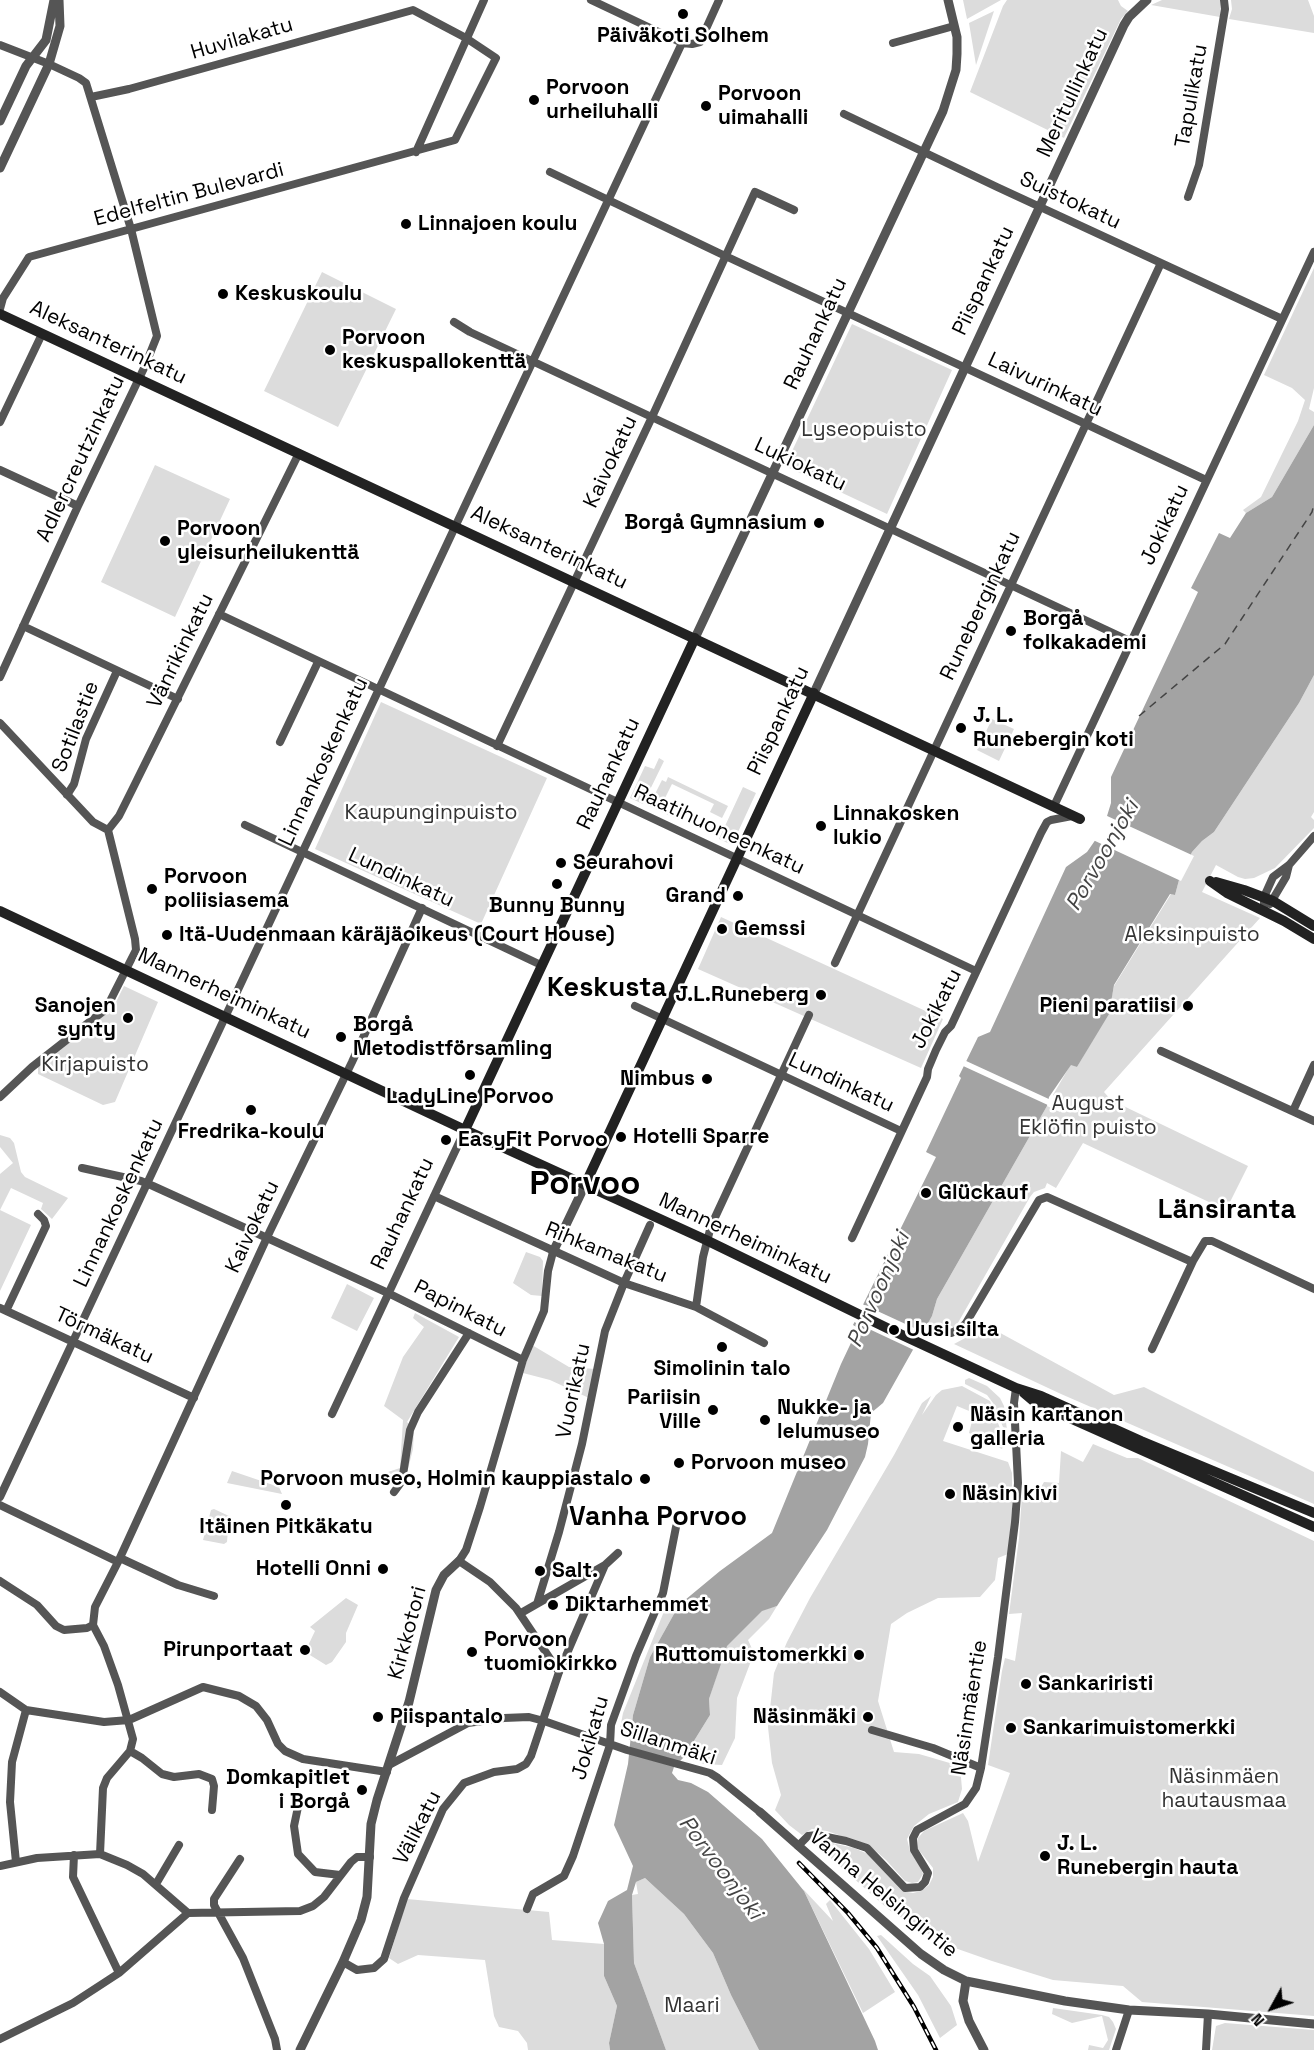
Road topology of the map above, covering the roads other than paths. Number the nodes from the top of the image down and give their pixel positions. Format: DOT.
graph roads {
  1 [pos="54,0"];
  2 [pos="59,0"];
  3 [pos="484,0"];
  4 [pos="591,0"];
  5 [pos="719,0"];
  6 [pos="948,0"];
  7 [pos="1147,0"];
  8 [pos="1224,0"];
  9 [pos="954,26"];
  10 [pos="466,38"];
  11 [pos="893,43"];
  12 [pos="682,44"];
  13 [pos="0,45"];
  14 [pos="32,57"];
  15 [pos="49,64"];
  16 [pos="91,97"];
  17 [pos="844,114"];
  18 [pos="0,121"];
  19 [pos="923,151"];
  20 [pos="416,152"];
  21 [pos="0,168"];
  22 [pos="550,172"];
  23 [pos="1188,197"];
  24 [pos="608,201"];
  25 [pos="1040,207"];
  26 [pos="794,210"];
  27 [pos="131,229"];
  28 [pos="726,256"];
  29 [pos="1312,256"];
  30 [pos="1161,263"];
  31 [pos="0,309"];
  32 [pos="848,312"];
  33 [pos="0,314"];
  34 [pos="1282,319"];
  35 [pos="454,322"];
  36 [pos="42,334"];
  37 [pos="533,361"];
  38 [pos="965,368"];
  39 [pos="139,378"];
  40 [pos="652,417"];
  41 [pos="0,422"];
  42 [pos="1086,424"];
  43 [pos="298,453"];
  44 [pos="0,470"];
  45 [pos="772,472"];
  46 [pos="1206,480"];
  47 [pos="78,506"];
  48 [pos="455,526"];
  49 [pos="890,528"];
  50 [pos="574,582"];
  51 [pos="1011,586"];
  52 [pos="219,614"];
  53 [pos="23,626"];
  54 [pos="695,638"];
  55 [pos="1130,641"];
  56 [pos="318,662"];
  57 [pos="117,671"];
  58 [pos="0,678"];
  59 [pos="378,691"];
  60 [pos="814,693"];
  61 [pos="178,699"];
  62 [pos="0,723"];
  63 [pos="280,742"];
  64 [pos="497,746"];
  65 [pos="934,749"];
  66 [pos="67,795"];
  67 [pos="617,802"];
  68 [pos="1054,806"];
  69 [pos="1077,817"];
  70 [pos="244,825"];
  71 [pos="108,830"];
  72 [pos="1314,836"];
  73 [pos="302,852"];
  74 [pos="736,857"];
  75 [pos="1269,899"];
  76 [pos="422,908"];
  77 [pos="1264,910"];
  78 [pos="0,911"];
  79 [pos="857,915"];
  80 [pos="1314,926"];
  81 [pos="1314,939"];
  82 [pos="835,963"];
  83 [pos="541,965"];
  84 [pos="126,970"];
  85 [pos="976,971"];
  86 [pos="635,1006"];
  87 [pos="809,1015"];
  88 [pos="226,1016"];
  89 [pos="661,1019"];
  90 [pos="1161,1051"];
  91 [pos="1314,1065"];
  92 [pos="346,1073"];
  93 [pos="780,1074"];
  94 [pos="0,1096"];
  95 [pos="1293,1111"];
  96 [pos="1314,1121"];
  97 [pos="465,1130"];
  98 [pos="901,1131"];
  99 [pos="82,1168"];
  100 [pos="147,1183"];
  101 [pos="585,1185"];
  102 [pos="434,1196"];
  103 [pos="38,1214"];
  104 [pos="650,1225"];
  105 [pos="267,1237"];
  106 [pos="852,1238"];
  107 [pos="706,1240"];
  108 [pos="553,1252"];
  109 [pos="1193,1261"];
  110 [pos="624,1283"];
  111 [pos="1314,1289"];
  112 [pos="388,1293"];
  113 [pos="696,1307"];
  114 [pos="3,1310"];
  115 [pos="942,1330"];
  116 [pos="469,1333"];
  117 [pos="74,1341"];
  118 [pos="764,1343"];
  119 [pos="1152,1349"];
  120 [pos="523,1360"];
  121 [pos="1016,1388"];
  122 [pos="194,1398"];
  123 [pos="332,1414"];
  124 [pos="394,1492"];
  125 [pos="0,1497"];
  126 [pos="0,1505"];
  127 [pos="1314,1513"];
  128 [pos="676,1527"];
  129 [pos="1314,1527"];
  130 [pos="618,1552"];
  131 [pos="119,1560"];
  132 [pos="459,1561"];
  133 [pos="605,1565"];
  134 [pos="0,1581"];
  135 [pos="214,1596"];
  136 [pos="537,1604"];
  137 [pos="521,1613"];
  138 [pos="93,1624"];
  139 [pos="559,1672"];
  140 [pos="0,1692"];
  141 [pos="26,1710"];
  142 [pos="129,1720"];
  143 [pos="544,1721"];
  144 [pos="872,1730"];
  145 [pos="610,1745"];
  146 [pos="130,1752"];
  147 [pos="981,1768"];
  148 [pos="388,1769"];
  149 [pos="298,1807"];
  150 [pos="212,1810"];
  151 [pos="760,1812"];
  152 [pos="179,1845"];
  153 [pos="798,1846"];
  154 [pos="100,1854"];
  155 [pos="75,1855"];
  156 [pos="370,1857"];
  157 [pos="240,1860"];
  158 [pos="16,1862"];
  159 [pos="0,1866"];
  160 [pos="340,1875"];
  161 [pos="156,1884"];
  162 [pos="527,1909"];
  163 [pos="188,1913"];
  164 [pos="218,1913"];
  165 [pos="343,1962"];
  166 [pos="119,1973"];
  167 [pos="966,1981"];
  168 [pos="1129,2010"];
  169 [pos="1208,2014"];
  170 [pos="1314,2024"];
  171 [pos="0,2039"];
  172 [pos="277,2050"];
  173 [pos="300,2050"];
  174 [pos="984,2050"];
  175 [pos="1116,2050"];
  176 [pos="1206,2050"];
  1 -- 14 [label="street"];
  2 -- 15 [label="street"];
  3 -- 10 [label="street"];
  4 -- 12 [label="street"];
  5 -- 12 [label="street"];
  6 -- 9 [label="street, Rauhankatu"];
  7 -- 25 [label="street, Meritullinkatu"];
  8 -- 23 [label="street, Tapulikatu"];
  9 -- 11 [label="street"];
  9 -- 19 [label="street, Rauhankatu"];
  10 -- 16 [label="street, Huvilakatu"];
  10 -- 20 [label="street"];
  10 -- 20 [label="street, Huvilakatu"];
  12 -- 24 [label="street, Linnankoskenkatu"];
  13 -- 14 [label="street, Adlercreutzinkatu"];
  14 -- 15 [label="street, Adlercreutzinkatu"];
  14 -- 18 [label="street"];
  15 -- 16 [label="street, Adlercreutzinkatu"];
  15 -- 21 [label="street"];
  16 -- 27 [label="street, Adlercreutzinkatu"];
  17 -- 19 [label="street, Suistokatu"];
  19 -- 25 [label="street, Suistokatu"];
  19 -- 32 [label="street, Rauhankatu"];
  20 -- 27 [label="street, Edelfeltin Bulevardi"];
  22 -- 24 [label="street, Laivurinkatu"];
  24 -- 28 [label="street, Laivurinkatu"];
  24 -- 37 [label="street, Linnankoskenkatu"];
  25 -- 30 [label="street, Suistokatu"];
  25 -- 38 [label="street, Piispankatu"];
  26 -- 28 [label="street, Kaivokatu"];
  27 -- 31 [label="street, Edelfeltin Bulevardi"];
  27 -- 39 [label="street, Adlercreutzinkatu"];
  28 -- 32 [label="street, Laivurinkatu"];
  28 -- 40 [label="street, Kaivokatu"];
  29 -- 34 [label="street, Jokikatu"];
  30 -- 34 [label="street, Suistokatu"];
  30 -- 42 [label="street, Runeberginkatu"];
  32 -- 38 [label="street, Laivurinkatu"];
  32 -- 45 [label="street, Rauhankatu"];
  33 -- 36 [label="main road, Aleksanterinkatu"];
  34 -- 46 [label="street, Jokikatu"];
  35 -- 37 [label="street, Lukiokatu"];
  36 -- 39 [label="main road, Aleksanterinkatu"];
  36 -- 41 [label="street"];
  37 -- 40 [label="street, Lukiokatu"];
  37 -- 48 [label="street, Linnankoskenkatu"];
  38 -- 42 [label="street, Laivurinkatu"];
  38 -- 49 [label="street, Piispankatu"];
  39 -- 43 [label="main road, Aleksanterinkatu"];
  39 -- 47 [label="street, Adlercreutzinkatu"];
  40 -- 45 [label="street, Lukiokatu"];
  40 -- 50 [label="street, Kaivokatu"];
  42 -- 46 [label="street, Laivurinkatu"];
  42 -- 51 [label="street, Runeberginkatu"];
  43 -- 48 [label="main road, Aleksanterinkatu"];
  43 -- 52 [label="street, Vänrikinkatu"];
  44 -- 47 [label="street"];
  45 -- 49 [label="street, Lukiokatu"];
  45 -- 54 [label="street, Rauhankatu"];
  46 -- 55 [label="street, Jokikatu"];
  47 -- 53 [label="street, Adlercreutzinkatu"];
  48 -- 50 [label="main road, Aleksanterinkatu"];
  48 -- 59 [label="street, Linnankoskenkatu"];
  49 -- 51 [label="street, Lukiokatu"];
  49 -- 60 [label="street, Piispankatu"];
  50 -- 54 [label="main road, Aleksanterinkatu"];
  50 -- 64 [label="street, Kaivokatu"];
  51 -- 55 [label="street, Lukiokatu"];
  51 -- 65 [label="street, Runeberginkatu"];
  52 -- 56 [label="street, Raatihuoneenkatu"];
  52 -- 61 [label="street, Vänrikinkatu"];
  53 -- 57 [label="street"];
  53 -- 58 [label="street, Adlercreutzinkatu"];
  54 -- 60 [label="main road, Aleksanterinkatu"];
  54 -- 67 [label="main road, Rauhankatu"];
  55 -- 68 [label="street, Jokikatu"];
  56 -- 59 [label="street, Raatihuoneenkatu"];
  56 -- 63 [label="street"];
  57 -- 61 [label="street"];
  57 -- 66 [label="street, Sotilastie"];
  59 -- 64 [label="street, Raatihuoneenkatu"];
  59 -- 73 [label="street, Linnankoskenkatu"];
  60 -- 65 [label="main road, Aleksanterinkatu"];
  60 -- 74 [label="main road, Piispankatu"];
  61 -- 71 [label="street, Vänrikinkatu"];
  62 -- 66 [label="street"];
  64 -- 67 [label="street, Raatihuoneenkatu"];
  65 -- 68 [label="main road, Aleksanterinkatu"];
  65 -- 79 [label="street, Runeberginkatu"];
  66 -- 71 [label="street"];
  67 -- 74 [label="street, Raatihuoneenkatu"];
  67 -- 83 [label="main road, Rauhankatu"];
  68 -- 69 [label="main road, Aleksanterinkatu"];
  69 -- 85 [label="street, Jokikatu"];
  70 -- 73 [label="street, Lundinkatu"];
  71 -- 84 [label="street"];
  72 -- 75 [label="street"];
  73 -- 76 [label="street, Lundinkatu"];
  73 -- 88 [label="street, Linnankoskenkatu"];
  74 -- 79 [label="street, Raatihuoneenkatu"];
  74 -- 89 [label="main road, Piispankatu"];
  75 -- 77 [label="street"];
  75 -- 77 [label="main road"];
  75 -- 80 [label="main road"];
  76 -- 83 [label="street, Lundinkatu"];
  76 -- 92 [label="street, Kaivokatu"];
  77 -- 81 [label="main road"];
  78 -- 84 [label="main road, Mannerheiminkatu"];
  79 -- 82 [label="street, Runeberginkatu"];
  79 -- 85 [label="street, Raatihuoneenkatu"];
  83 -- 97 [label="main road, Rauhankatu"];
  84 -- 88 [label="main road, Mannerheiminkatu"];
  84 -- 94 [label="street"];
  85 -- 98 [label="street, Jokikatu"];
  86 -- 89 [label="street, Lundinkatu"];
  87 -- 93 [label="street"];
  88 -- 92 [label="main road, Mannerheiminkatu"];
  88 -- 100 [label="street, Linnankoskenkatu"];
  89 -- 93 [label="street, Lundinkatu"];
  89 -- 101 [label="main road, Piispankatu"];
  90 -- 95 [label="street"];
  91 -- 95 [label="street"];
  92 -- 97 [label="main road, Mannerheiminkatu"];
  92 -- 105 [label="street, Kaivokatu"];
  93 -- 98 [label="street, Lundinkatu"];
  93 -- 107 [label="street"];
  95 -- 96 [label="street"];
  97 -- 101 [label="main road, Mannerheiminkatu"];
  97 -- 102 [label="street, Rauhankatu"];
  98 -- 106 [label="street, Jokikatu"];
  99 -- 100 [label="street, Papinkatu"];
  100 -- 105 [label="street, Papinkatu"];
  100 -- 117 [label="street, Linnankoskenkatu"];
  101 -- 107 [label="main road, Mannerheiminkatu"];
  101 -- 108 [label="street, Piispankatu"];
  102 -- 108 [label="street, Rihkamakatu"];
  102 -- 112 [label="street, Rauhankatu"];
  103 -- 114 [label="street"];
  104 -- 110 [label="street, Vuorikatu"];
  105 -- 112 [label="street, Papinkatu"];
  105 -- 122 [label="street, Kaivokatu"];
  107 -- 113 [label="street"];
  107 -- 121 [label="main road, Mannerheiminkatu"];
  108 -- 110 [label="street, Rihkamakatu"];
  108 -- 120 [label="street"];
  109 -- 111 [label="street"];
  109 -- 115 [label="street"];
  109 -- 119 [label="street"];
  110 -- 113 [label="street, Rihkamakatu"];
  110 -- 136 [label="street, Vuorikatu"];
  112 -- 116 [label="street, Papinkatu"];
  112 -- 123 [label="street, Rauhankatu"];
  113 -- 118 [label="street, Rihkamakatu"];
  114 -- 117 [label="street, Törmäkatu"];
  116 -- 120 [label="street, Papinkatu"];
  116 -- 124 [label="street"];
  117 -- 122 [label="street, Törmäkatu"];
  117 -- 125 [label="street, Linnankoskenkatu"];
  120 -- 132 [label="street"];
  121 -- 127 [label="main road"];
  121 -- 129 [label="main road"];
  121 -- 147 [label="street, Näsinmäentie"];
  122 -- 131 [label="street, Kaivokatu"];
  126 -- 131 [label="street"];
  128 -- 145 [label="street, Jokikatu"];
  130 -- 133 [label="street, Välikatu"];
  131 -- 135 [label="street"];
  131 -- 138 [label="street, Kaivokatu"];
  132 -- 137 [label="street"];
  132 -- 148 [label="street, Kirkkotori"];
  133 -- 136 [label="street"];
  133 -- 139 [label="street, Välikatu"];
  134 -- 138 [label="street"];
  136 -- 137 [label="street"];
  137 -- 139 [label="street"];
  138 -- 142 [label="street"];
  139 -- 143 [label="street, Välikatu"];
  140 -- 141 [label="street"];
  141 -- 142 [label="street"];
  141 -- 158 [label="street"];
  142 -- 146 [label="street"];
  142 -- 148 [label="street"];
  143 -- 145 [label="street, Sillanmäki"];
  143 -- 148 [label="street, Sillanmäki"];
  143 -- 165 [label="street, Välikatu"];
  144 -- 147 [label="street"];
  145 -- 151 [label="street, Sillanmäki"];
  145 -- 162 [label="street, Jokikatu"];
  146 -- 150 [label="street"];
  146 -- 154 [label="street"];
  147 -- 153 [label="street, Näsinmäentie"];
  148 -- 156 [label="street, Kirkkotori"];
  149 -- 160 [label="street"];
  151 -- 153 [label="street, Vanha Helsingintie"];
  152 -- 161 [label="street"];
  153 -- 167 [label="street, Vanha Helsingintie"];
  154 -- 155 [label="street"];
  154 -- 161 [label="street"];
  155 -- 158 [label="street"];
  155 -- 166 [label="street"];
  156 -- 160 [label="street"];
  156 -- 165 [label="street, Kirkkotori"];
  157 -- 164 [label="street"];
  158 -- 159 [label="street"];
  160 -- 164 [label="street"];
  161 -- 163 [label="street"];
  163 -- 164 [label="street"];
  163 -- 166 [label="street"];
  164 -- 172 [label="street"];
  165 -- 173 [label="street, Kirkkotori"];
  166 -- 171 [label="street"];
  167 -- 168 [label="street, Vanha Helsingintie"];
  167 -- 174 [label="street"];
  168 -- 169 [label="street, Vanha Helsingintie"];
  168 -- 175 [label="street"];
  169 -- 170 [label="street, Vanha Helsingintie"];
  169 -- 176 [label="street"];
}
